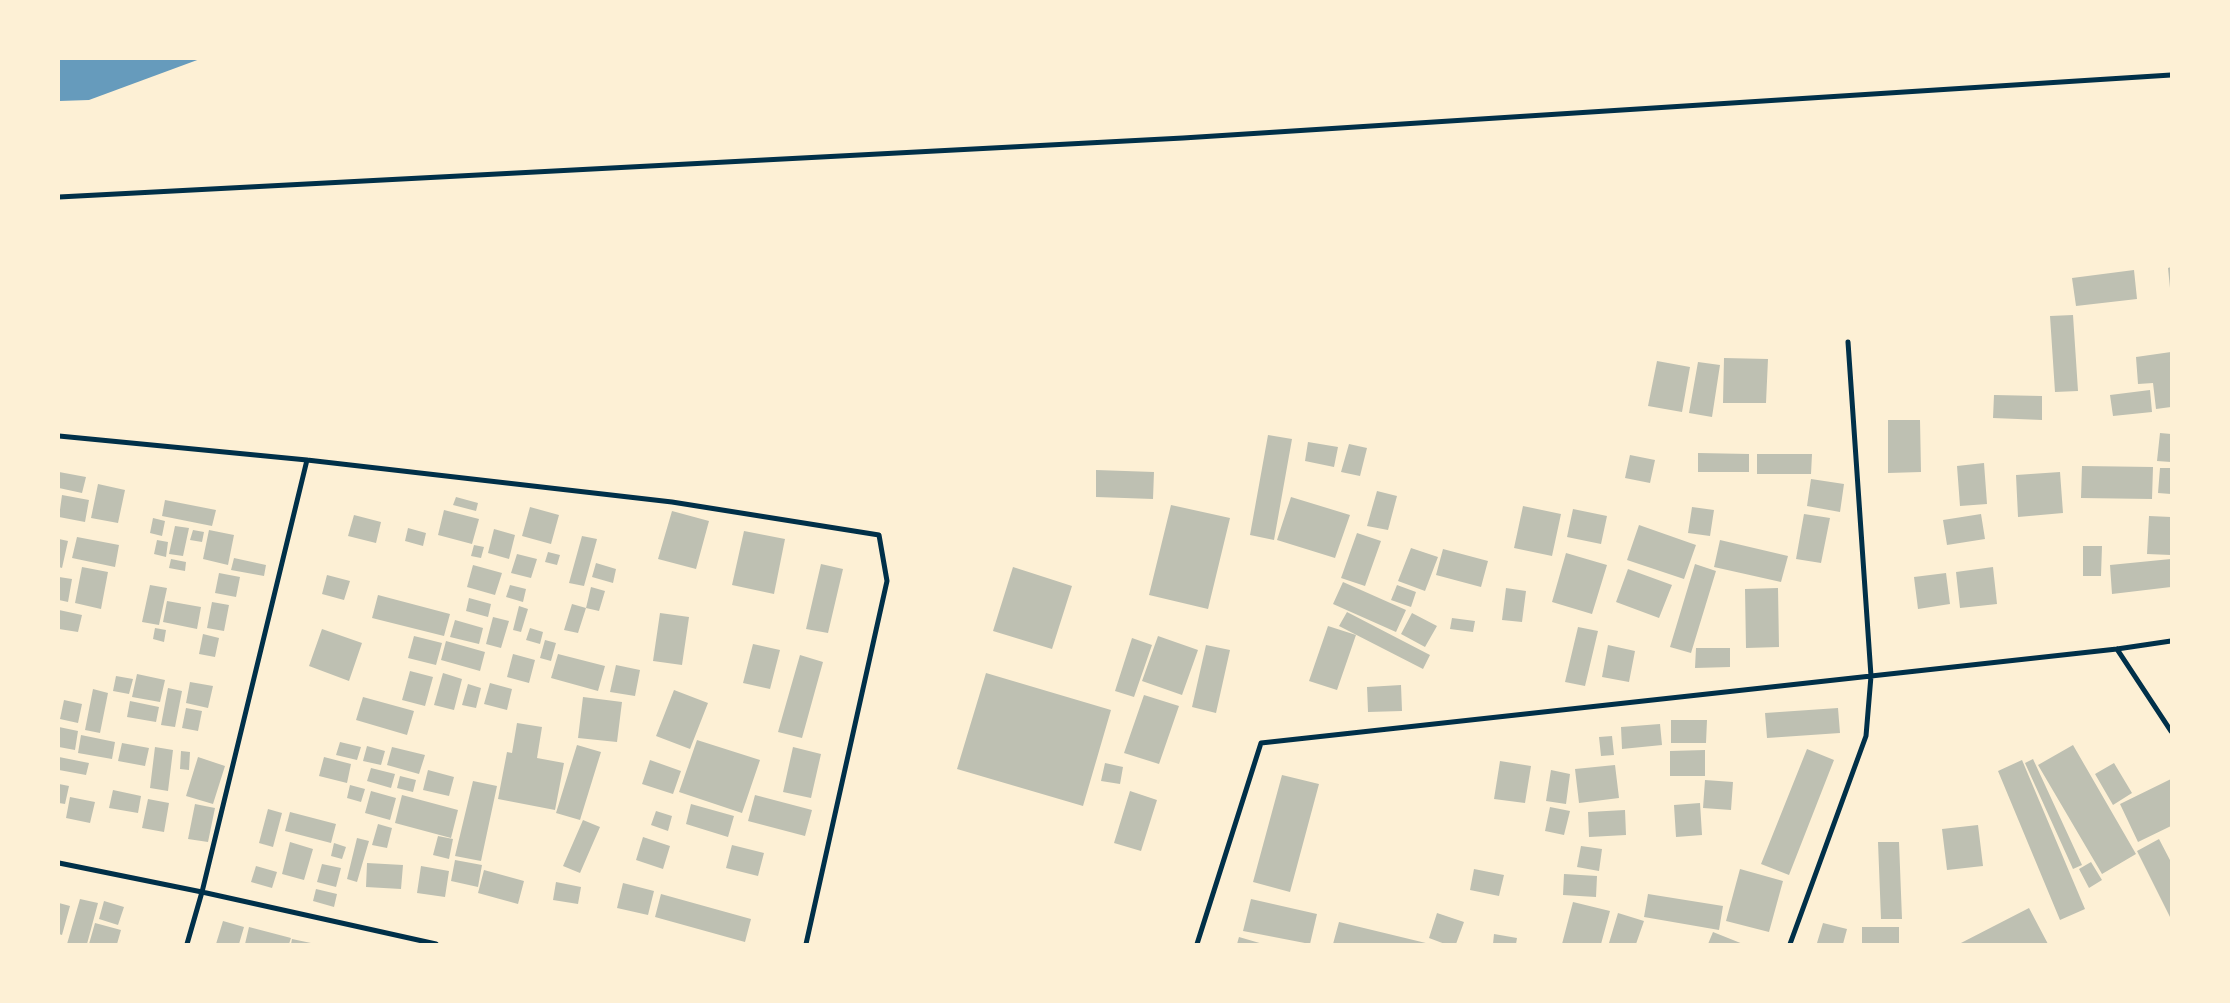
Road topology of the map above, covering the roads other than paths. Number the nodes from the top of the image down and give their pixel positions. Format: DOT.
graph roads {
  1 [pos="2171,75"];
  2 [pos="59,197"];
  3 [pos="1848,342"];
  4 [pos="59,436"];
  5 [pos="307,460"];
  6 [pos="2171,641"];
  7 [pos="2117,649"];
  8 [pos="1871,676"];
  9 [pos="2171,731"];
  10 [pos="59,864"];
  11 [pos="202,892"];
  12 [pos="187,944"];
  13 [pos="436,944"];
  14 [pos="806,944"];
  15 [pos="1197,944"];
  16 [pos="1790,944"];
  1 -- 2 [label="street"];
  3 -- 8 [label="street"];
  4 -- 5 [label="street"];
  5 -- 11 [label="street"];
  5 -- 14 [label="street"];
  6 -- 7 [label="street"];
  7 -- 8 [label="street"];
  7 -- 9 [label="street"];
  8 -- 15 [label="street"];
  8 -- 16 [label="street"];
  10 -- 11 [label="street"];
  11 -- 12 [label="street"];
  11 -- 13 [label="street"];
}
